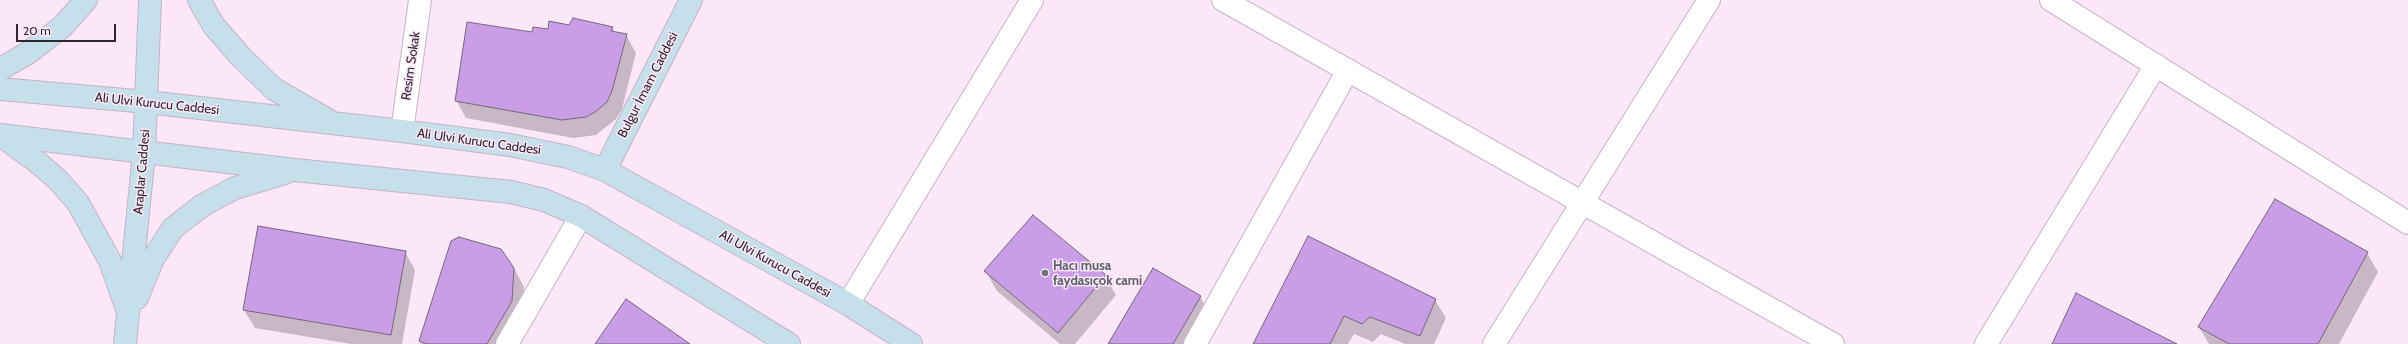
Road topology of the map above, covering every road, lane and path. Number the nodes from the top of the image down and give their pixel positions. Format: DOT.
graph roads {
  1 [pos="86,0"];
  2 [pos="150,0"];
  3 [pos="199,0"];
  4 [pos="420,0"];
  5 [pos="691,0"];
  6 [pos="1032,0"];
  7 [pos="1223,0"];
  8 [pos="1709,0"];
  9 [pos="2051,0"];
  10 [pos="2156,65"];
  11 [pos="0,69"];
  12 [pos="1348,70"];
  13 [pos="0,88"];
  14 [pos="147,102"];
  15 [pos="336,125"];
  16 [pos="402,131"];
  17 [pos="0,135"];
  18 [pos="144,153"];
  19 [pos="294,170"];
  20 [pos="605,170"];
  21 [pos="1583,202"];
  22 [pos="581,216"];
  23 [pos="2408,223"];
  24 [pos="848,304"];
  25 [pos="129,316"];
  26 [pos="125,344"];
  27 [pos="507,344"];
  28 [pos="789,344"];
  29 [pos="911,344"];
  30 [pos="1195,344"];
  31 [pos="1494,344"];
  32 [pos="1833,344"];
  33 [pos="1986,344"];
  1 -- 11 [label="main road"];
  2 -- 14 [label="main road, Araplar Caddesi"];
  3 -- 15 [label="main road"];
  4 -- 16 [label="street, Resim Sokak"];
  5 -- 20 [label="main road, Bulgur İmam Caddesi"];
  6 -- 24 [label="street"];
  7 -- 12 [label="street"];
  8 -- 21 [label="street"];
  9 -- 10 [label="street"];
  10 -- 23 [label="street"];
  10 -- 33 [label="street"];
  12 -- 21 [label="street"];
  12 -- 30 [label="street"];
  13 -- 14 [label="main road, Ali Ulvi Kurucu Caddesi"];
  14 -- 15 [label="main road, Ali Ulvi Kurucu Caddesi"];
  14 -- 18 [label="main road, Araplar Caddesi"];
  15 -- 16 [label="main road, Ali Ulvi Kurucu Caddesi"];
  16 -- 20 [label="main road, Ali Ulvi Kurucu Caddesi"];
  17 -- 18 [label="main road"];
  17 -- 25 [label="main road"];
  18 -- 19 [label="main road"];
  18 -- 25 [label="main road, Araplar Caddesi"];
  19 -- 22 [label="main road"];
  19 -- 25 [label="main road"];
  20 -- 24 [label="main road, Ali Ulvi Kurucu Caddesi"];
  21 -- 31 [label="street"];
  21 -- 32 [label="street"];
  22 -- 27 [label="street"];
  22 -- 28 [label="main road"];
  24 -- 29 [label="main road, Ali Ulvi Kurucu Caddesi"];
  25 -- 26 [label="main road, Araplar Caddesi"];
}
